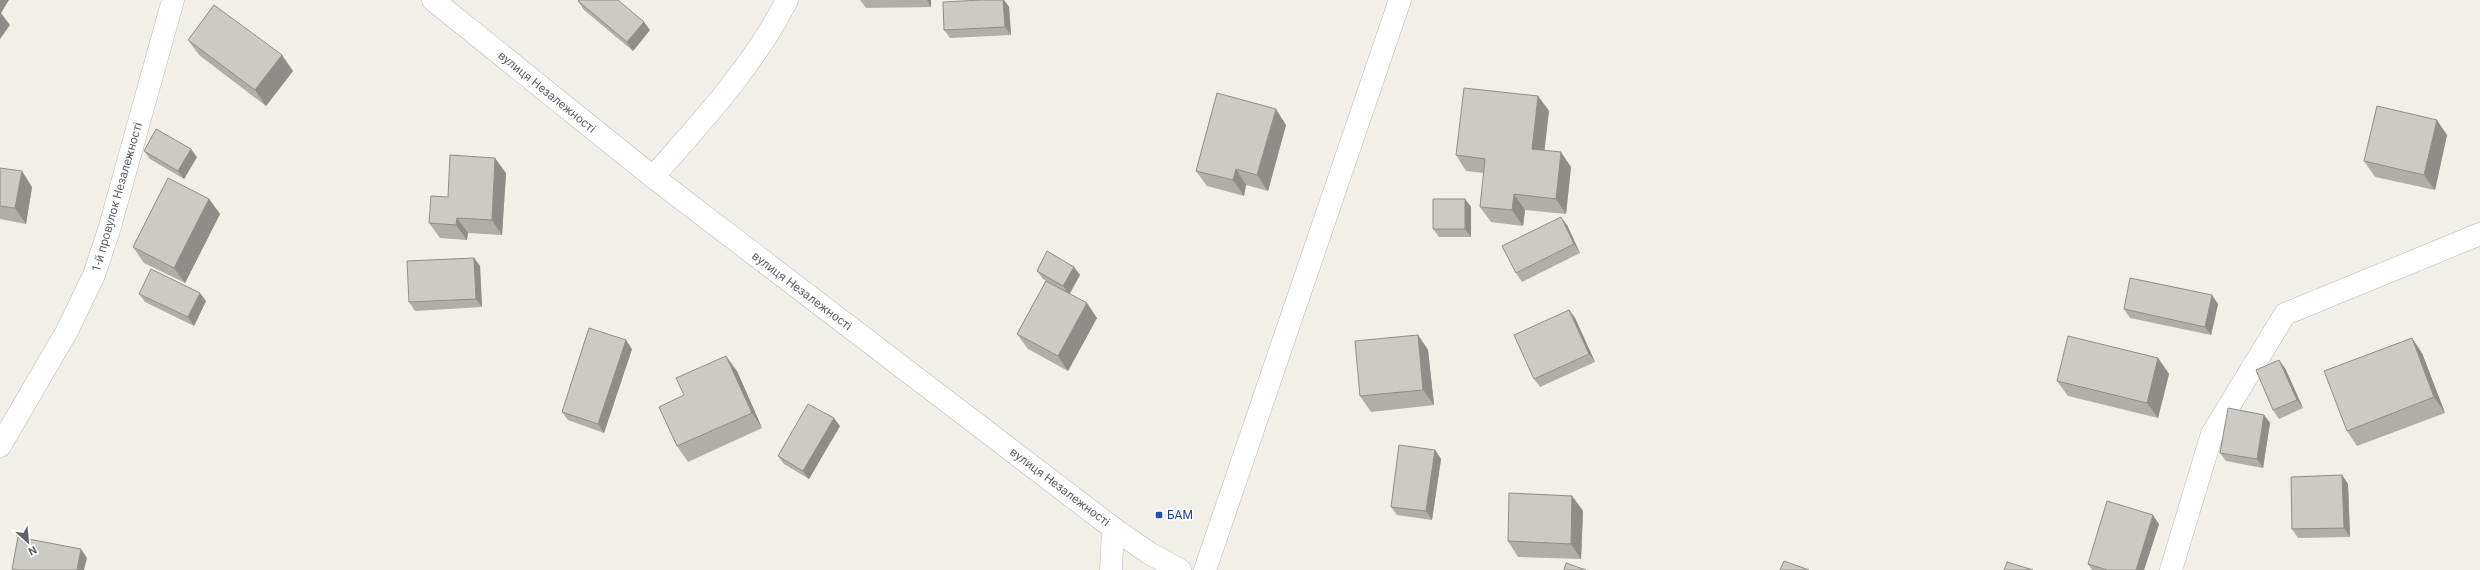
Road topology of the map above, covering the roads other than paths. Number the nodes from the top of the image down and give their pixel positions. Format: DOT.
graph roads {
  1 [pos="173,0"];
  2 [pos="433,0"];
  3 [pos="787,0"];
  4 [pos="1400,0"];
  5 [pos="653,177"];
  6 [pos="2480,234"];
  7 [pos="0,446"];
  8 [pos="1113,528"];
  9 [pos="1111,570"];
  10 [pos="1180,570"];
  11 [pos="1205,570"];
  12 [pos="2171,570"];
  1 -- 7 [label="street, 1-й провулок Незалежності"];
  2 -- 5 [label="street, вулиця Незалежності"];
  3 -- 5 [label="street"];
  4 -- 11 [label="street"];
  5 -- 8 [label="street, вулиця Незалежності"];
  6 -- 12 [label="street"];
  8 -- 9 [label="street"];
  8 -- 10 [label="street, вулиця Незалежності"];
}
